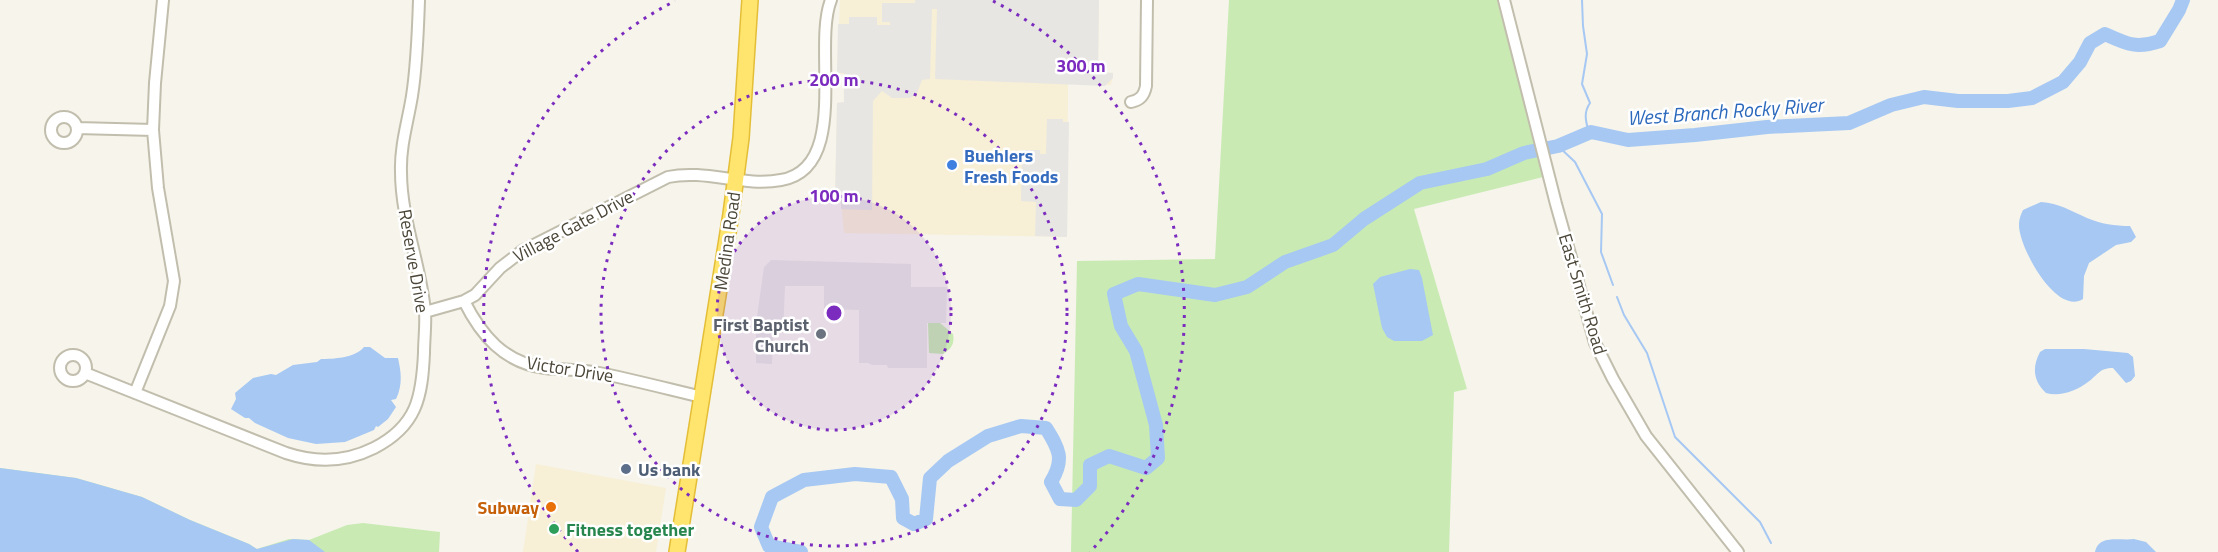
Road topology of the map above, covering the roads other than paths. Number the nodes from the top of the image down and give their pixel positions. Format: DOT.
graph roads {
  1 [pos="164,0"];
  2 [pos="419,0"];
  3 [pos="750,0"];
  4 [pos="831,0"];
  5 [pos="1147,0"];
  6 [pos="1504,0"];
  7 [pos="1131,102"];
  8 [pos="77,128"];
  9 [pos="153,130"];
  10 [pos="735,179"];
  11 [pos="464,301"];
  12 [pos="425,312"];
  13 [pos="85,373"];
  14 [pos="135,393"];
  15 [pos="702,397"];
  16 [pos="676,552"];
  17 [pos="1738,552"];
  1 -- 9 [label="street"];
  2 -- 12 [label="street, Reserve Drive"];
  3 -- 10 [label="highway, Medina Road"];
  4 -- 10 [label="street, Village Gate Drive"];
  5 -- 7 [label="street"];
  6 -- 17 [label="street, East Smith Road"];
  8 -- 9 [label="street"];
  9 -- 14 [label="street"];
  10 -- 11 [label="street, Village Gate Drive"];
  10 -- 15 [label="highway, Medina Road"];
  11 -- 12 [label="street, Village Gate Drive"];
  11 -- 15 [label="street, Victor Drive"];
  12 -- 14 [label="street, Reserve Drive"];
  13 -- 14 [label="street, Reserve Drive"];
  15 -- 16 [label="highway, Medina Road"];
}
